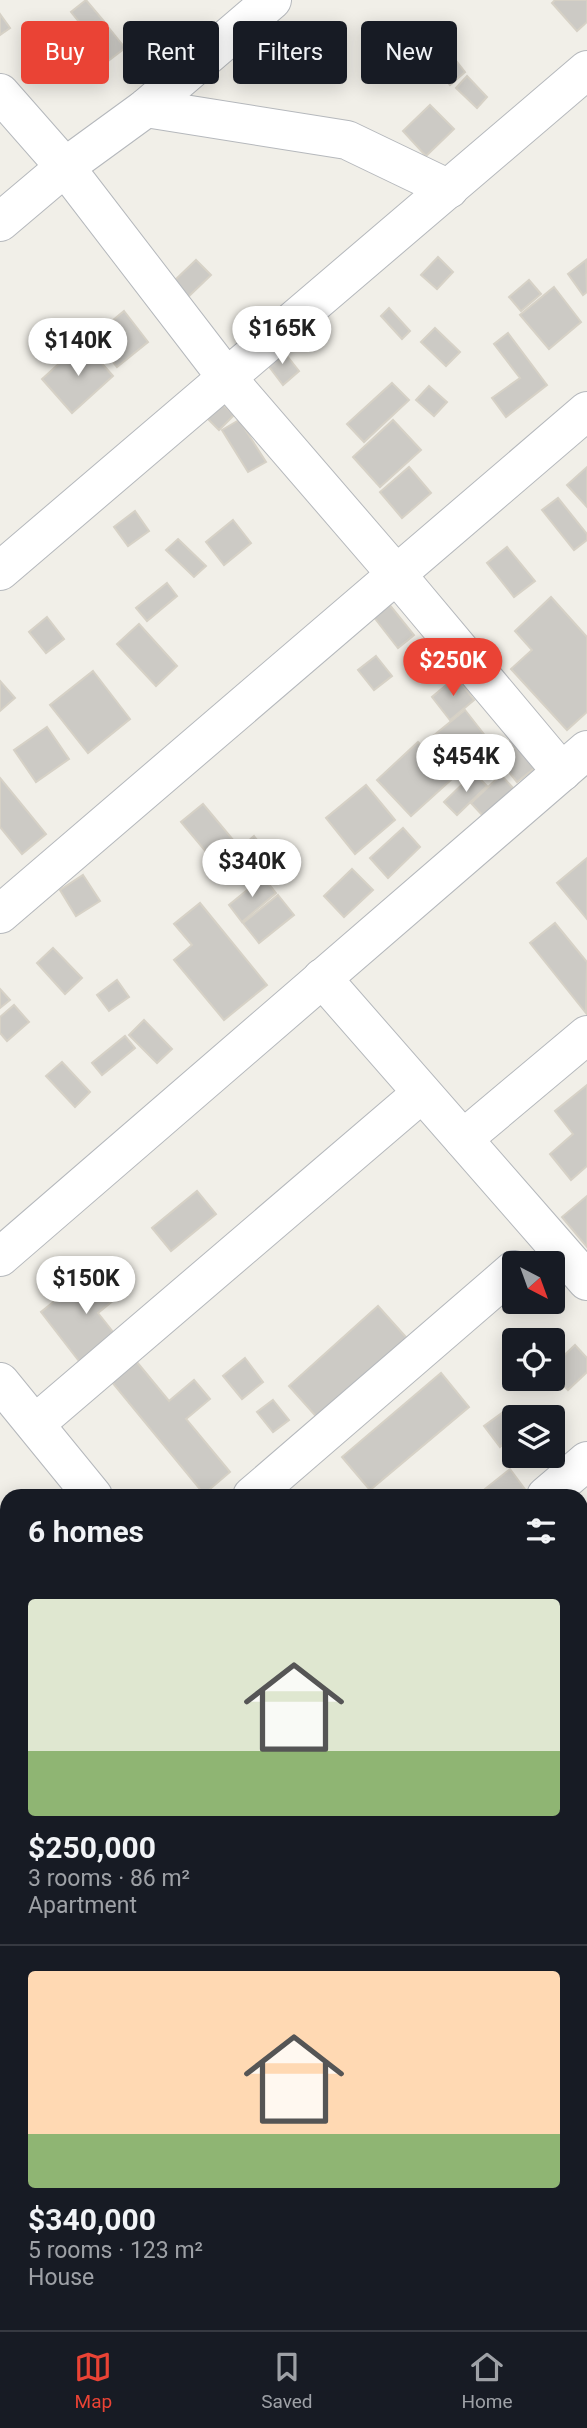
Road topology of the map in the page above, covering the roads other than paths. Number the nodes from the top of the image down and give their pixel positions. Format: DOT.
graph roads {
  1 [pos="272,0"];
  2 [pos="587,70"];
  3 [pos="0,93"];
  4 [pos="145,108"];
  5 [pos="65,167"];
  6 [pos="449,189"];
  7 [pos="0,222"];
  8 [pos="227,378"];
  9 [pos="587,411"];
  10 [pos="0,571"];
  11 [pos="396,574"];
  12 [pos="574,761"];
  13 [pos="0,914"];
  14 [pos="322,978"];
  15 [pos="587,1035"];
  16 [pos="422,1093"];
  17 [pos="463,1139"];
  18 [pos="536,1251"];
  19 [pos="0,1257"];
  20 [pos="565,1268"];
  21 [pos="502,1280"];
  22 [pos="587,1281"];
  23 [pos="0,1382"];
  24 [pos="35,1424"];
  25 [pos="587,1461"];
  26 [pos="87,1489"];
  27 [pos="260,1489"];
  28 [pos="554,1489"];
  1 -- 4 [label="street"];
  2 -- 6 [label="street"];
  3 -- 5 [label="street"];
  4 -- 5 [label="street"];
  4 -- 6 [label="street"];
  5 -- 7 [label="street"];
  5 -- 8 [label="street"];
  6 -- 8 [label="street"];
  8 -- 10 [label="street"];
  8 -- 11 [label="street"];
  9 -- 11 [label="street"];
  11 -- 12 [label="street"];
  11 -- 13 [label="street"];
  12 -- 14 [label="street"];
  14 -- 16 [label="street"];
  14 -- 19 [label="street"];
  15 -- 17 [label="street"];
  16 -- 17 [label="street"];
  16 -- 24 [label="street"];
  17 -- 18 [label="street"];
  20 -- 22 [label="street"];
  21 -- 27 [label="street"];
  23 -- 24 [label="street"];
  24 -- 26 [label="street"];
  25 -- 28 [label="street"];
}
